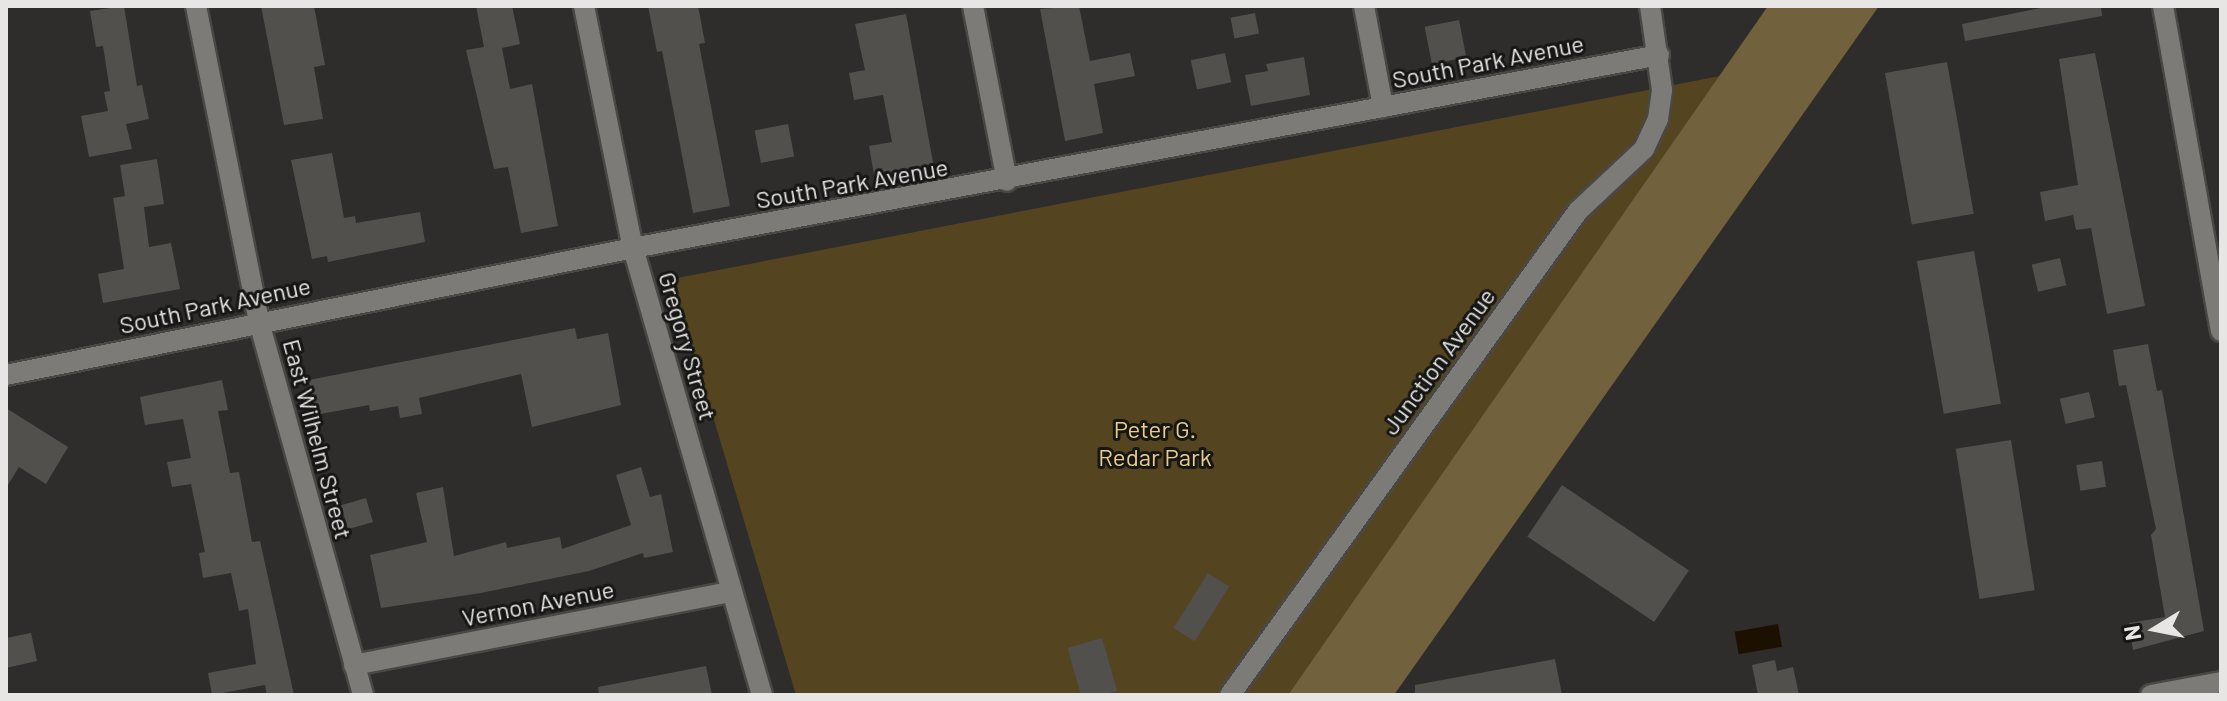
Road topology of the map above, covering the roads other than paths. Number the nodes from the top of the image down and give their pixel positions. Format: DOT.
graph roads {
  1 [pos="196,6"];
  2 [pos="584,6"];
  3 [pos="973,6"];
  4 [pos="1364,6"];
  5 [pos="1650,6"];
  6 [pos="2163,6"];
  7 [pos="1659,55"];
  8 [pos="1383,107"];
  9 [pos="1007,181"];
  10 [pos="633,248"];
  11 [pos="259,322"];
  12 [pos="2221,331"];
  13 [pos="6,375"];
  14 [pos="731,592"];
  15 [pos="354,665"];
  16 [pos="2221,682"];
  17 [pos="363,695"];
  18 [pos="762,695"];
  19 [pos="1230,695"];
  20 [pos="2151,695"];
  1 -- 11 [label="street, East Wilhelm Street"];
  2 -- 10 [label="street, Gregory Street"];
  3 -- 9 [label="street"];
  4 -- 8 [label="street"];
  5 -- 7 [label="street"];
  6 -- 12 [label="street"];
  7 -- 8 [label="street, South Park Avenue"];
  7 -- 19 [label="street, Junction Avenue"];
  8 -- 9 [label="street, South Park Avenue"];
  9 -- 10 [label="street, South Park Avenue"];
  10 -- 11 [label="street, South Park Avenue"];
  10 -- 14 [label="street, Gregory Street"];
  11 -- 13 [label="street, South Park Avenue"];
  11 -- 15 [label="street, East Wilhelm Street"];
  14 -- 15 [label="street, Vernon Avenue"];
  14 -- 18 [label="street, Gregory Street"];
  15 -- 17 [label="street, East Wilhelm Street"];
  16 -- 20 [label="street"];
}
